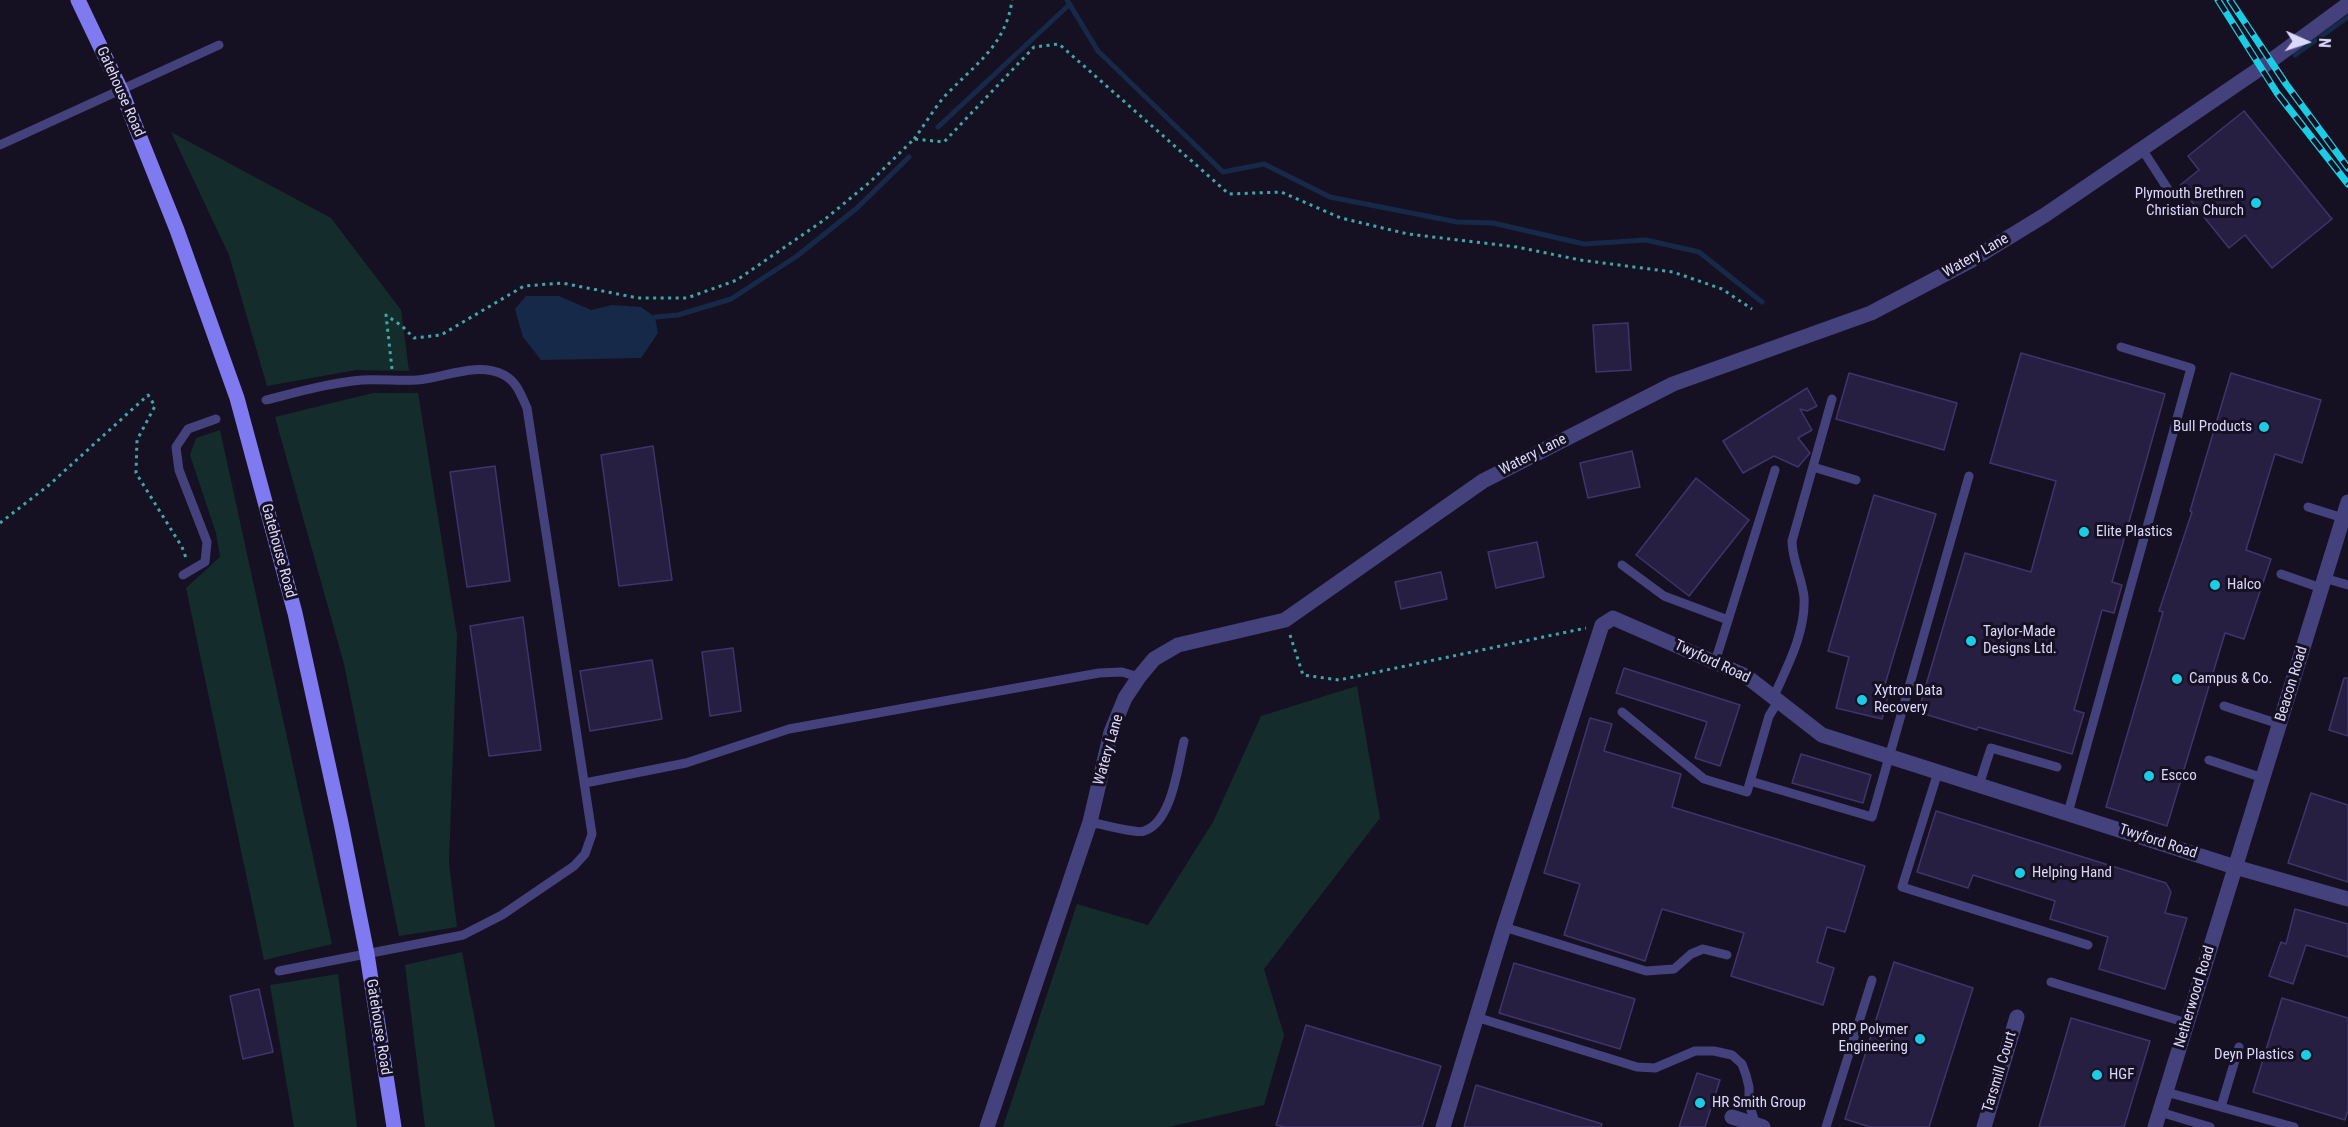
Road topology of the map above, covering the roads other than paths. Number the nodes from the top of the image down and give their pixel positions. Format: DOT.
graph roads {
  1 [pos="78,0"];
  2 [pos="2348,4"];
  3 [pos="219,45"];
  4 [pos="121,90"];
  5 [pos="0,145"];
  6 [pos="2142,149"];
  7 [pos="2171,194"];
  8 [pos="2121,347"];
  9 [pos="1832,399"];
  10 [pos="266,400"];
  11 [pos="216,419"];
  12 [pos="1813,467"];
  13 [pos="1775,470"];
  14 [pos="1969,476"];
  15 [pos="1856,480"];
  16 [pos="2348,501"];
  17 [pos="2308,507"];
  18 [pos="2343,518"];
  19 [pos="1622,565"];
  20 [pos="187,573"];
  21 [pos="2281,574"];
  22 [pos="2323,583"];
  23 [pos="2348,585"];
  24 [pos="1728,620"];
  25 [pos="1715,662"];
  26 [pos="1138,677"];
  27 [pos="1777,698"];
  28 [pos="2224,706"];
  29 [pos="1622,712"];
  30 [pos="2279,724"];
  31 [pos="1184,741"];
  32 [pos="1888,756"];
  33 [pos="2209,760"];
  34 [pos="2057,767"];
  35 [pos="1938,771"];
  36 [pos="2263,778"];
  37 [pos="1750,781"];
  38 [pos="585,783"];
  39 [pos="1979,785"];
  40 [pos="2068,813"];
  41 [pos="1090,822"];
  42 [pos="2235,867"];
  43 [pos="2348,899"];
  44 [pos="1504,927"];
  45 [pos="2088,945"];
  46 [pos="367,954"];
  47 [pos="1727,955"];
  48 [pos="279,972"];
  49 [pos="1872,980"];
  50 [pos="2051,982"];
  51 [pos="1476,1017"];
  52 [pos="2017,1017"];
  53 [pos="2187,1023"];
  54 [pos="2239,1047"];
  55 [pos="2166,1092"];
  56 [pos="2221,1107"];
  57 [pos="2160,1112"];
  58 [pos="1732,1117"];
  59 [pos="1757,1126"];
  60 [pos="394,1127"];
  61 [pos="987,1127"];
  62 [pos="1443,1127"];
  63 [pos="1826,1127"];
  64 [pos="1984,1127"];
  65 [pos="2155,1127"];
  66 [pos="2210,1127"];
  67 [pos="2294,1127"];
  1 -- 4 [label="main road, Gatehouse Road"];
  2 -- 6 [label="street, Watery Lane"];
  3 -- 4 [label="lane"];
  4 -- 5 [label="lane"];
  4 -- 46 [label="main road, Gatehouse Road"];
  6 -- 7 [label="lane"];
  6 -- 26 [label="street, Watery Lane"];
  8 -- 40 [label="lane"];
  9 -- 12 [label="lane"];
  10 -- 38 [label="lane"];
  11 -- 20 [label="lane"];
  12 -- 15 [label="lane"];
  12 -- 27 [label="lane"];
  13 -- 24 [label="lane"];
  14 -- 32 [label="lane"];
  16 -- 18 [label="street, Beacon Road"];
  17 -- 18 [label="lane"];
  18 -- 22 [label="street, Beacon Road"];
  19 -- 24 [label="lane"];
  21 -- 22 [label="lane"];
  22 -- 23 [label="lane"];
  22 -- 30 [label="street, Beacon Road"];
  24 -- 25 [label="lane"];
  25 -- 27 [label="street, Twyford Road"];
  25 -- 44 [label="street, Twyford Road"];
  26 -- 38 [label="lane"];
  26 -- 41 [label="street, Watery Lane"];
  27 -- 32 [label="street, Twyford Road"];
  27 -- 37 [label="lane"];
  28 -- 30 [label="lane"];
  29 -- 37 [label="lane"];
  30 -- 36 [label="street, Beacon Road"];
  31 -- 41 [label="lane"];
  32 -- 35 [label="street, Twyford Road"];
  32 -- 37 [label="lane"];
  33 -- 36 [label="lane"];
  34 -- 39 [label="lane"];
  35 -- 39 [label="street, Twyford Road"];
  35 -- 45 [label="lane"];
  36 -- 42 [label="street, Beacon Road"];
  38 -- 46 [label="lane"];
  39 -- 40 [label="street, Twyford Road"];
  40 -- 42 [label="street, Twyford Road"];
  41 -- 61 [label="street, Watery Lane"];
  42 -- 43 [label="street, Twyford Road"];
  42 -- 53 [label="street, Netherwood Road"];
  44 -- 47 [label="lane"];
  44 -- 51 [label="street"];
  46 -- 48 [label="lane"];
  46 -- 60 [label="main road, Gatehouse Road"];
  49 -- 63 [label="lane"];
  50 -- 53 [label="lane"];
  51 -- 59 [label="lane"];
  51 -- 62 [label="street"];
  52 -- 64 [label="street, Tarsmill Court"];
  53 -- 55 [label="street, Netherwood Road"];
  54 -- 56 [label="lane"];
  55 -- 56 [label="lane"];
  55 -- 57 [label="street, Netherwood Road"];
  56 -- 67 [label="lane"];
  57 -- 65 [label="street, Netherwood Road"];
  57 -- 66 [label="lane"];
  58 -- 59 [label="street"];
}
